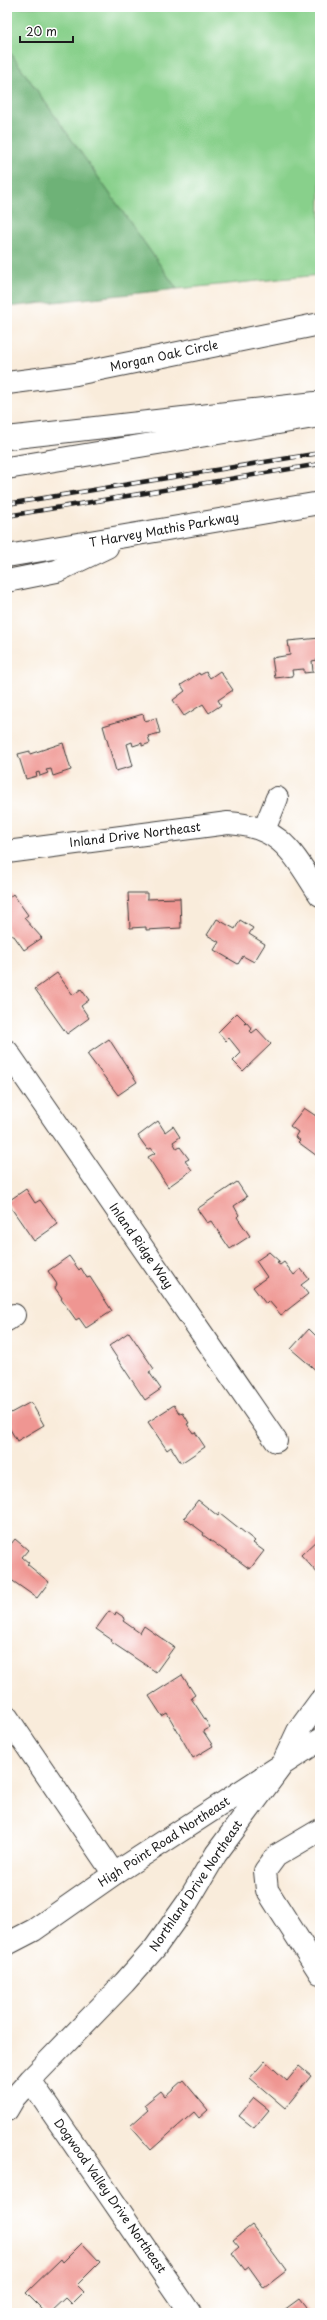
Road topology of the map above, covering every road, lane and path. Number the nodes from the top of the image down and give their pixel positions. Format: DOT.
graph roads {
  1 [pos="320,324"];
  2 [pos="7,383"];
  3 [pos="320,403"];
  4 [pos="320,416"];
  5 [pos="7,438"];
  6 [pos="7,468"];
  7 [pos="320,503"];
  8 [pos="130,537"];
  9 [pos="7,556"];
  10 [pos="7,581"];
  11 [pos="278,798"];
  12 [pos="264,830"];
  13 [pos="7,852"];
  14 [pos="320,895"];
  15 [pos="7,1051"];
  16 [pos="276,1441"];
  17 [pos="320,1701"];
  18 [pos="7,1717"];
  19 [pos="320,1740"];
  20 [pos="282,1765"];
  21 [pos="320,1830"];
  22 [pos="114,1874"];
  23 [pos="7,1944"];
  24 [pos="320,1973"];
  25 [pos="30,2080"];
  26 [pos="7,2110"];
  27 [pos="190,2313"];
  1 -- 2 [label="main road, Morgan Oak Circle"];
  3 -- 5 [label="main road"];
  4 -- 6 [label="main road"];
  7 -- 8 [label="main road, T Harvey Mathis Parkway"];
  8 -- 9 [label="main road, T Harvey Mathis Parkway"];
  8 -- 10 [label="main road"];
  11 -- 12 [label="main road"];
  12 -- 13 [label="main road, Inland Drive Northeast"];
  12 -- 14 [label="main road, Inland Drive Northeast"];
  15 -- 16 [label="main road, Inland Ridge Way"];
  17 -- 20 [label="main road, Northland Drive Northeast"];
  18 -- 22 [label="main road"];
  19 -- 20 [label="main road, High Point Road Northeast"];
  20 -- 22 [label="main road, High Point Road Northeast"];
  20 -- 25 [label="main road, Northland Drive Northeast"];
  21 -- 24 [label="main road"];
  22 -- 23 [label="main road, High Point Road Northeast"];
  25 -- 26 [label="main road, Northland Drive Northeast"];
  25 -- 27 [label="main road, Dogwood Valley Drive Northeast"];
}
